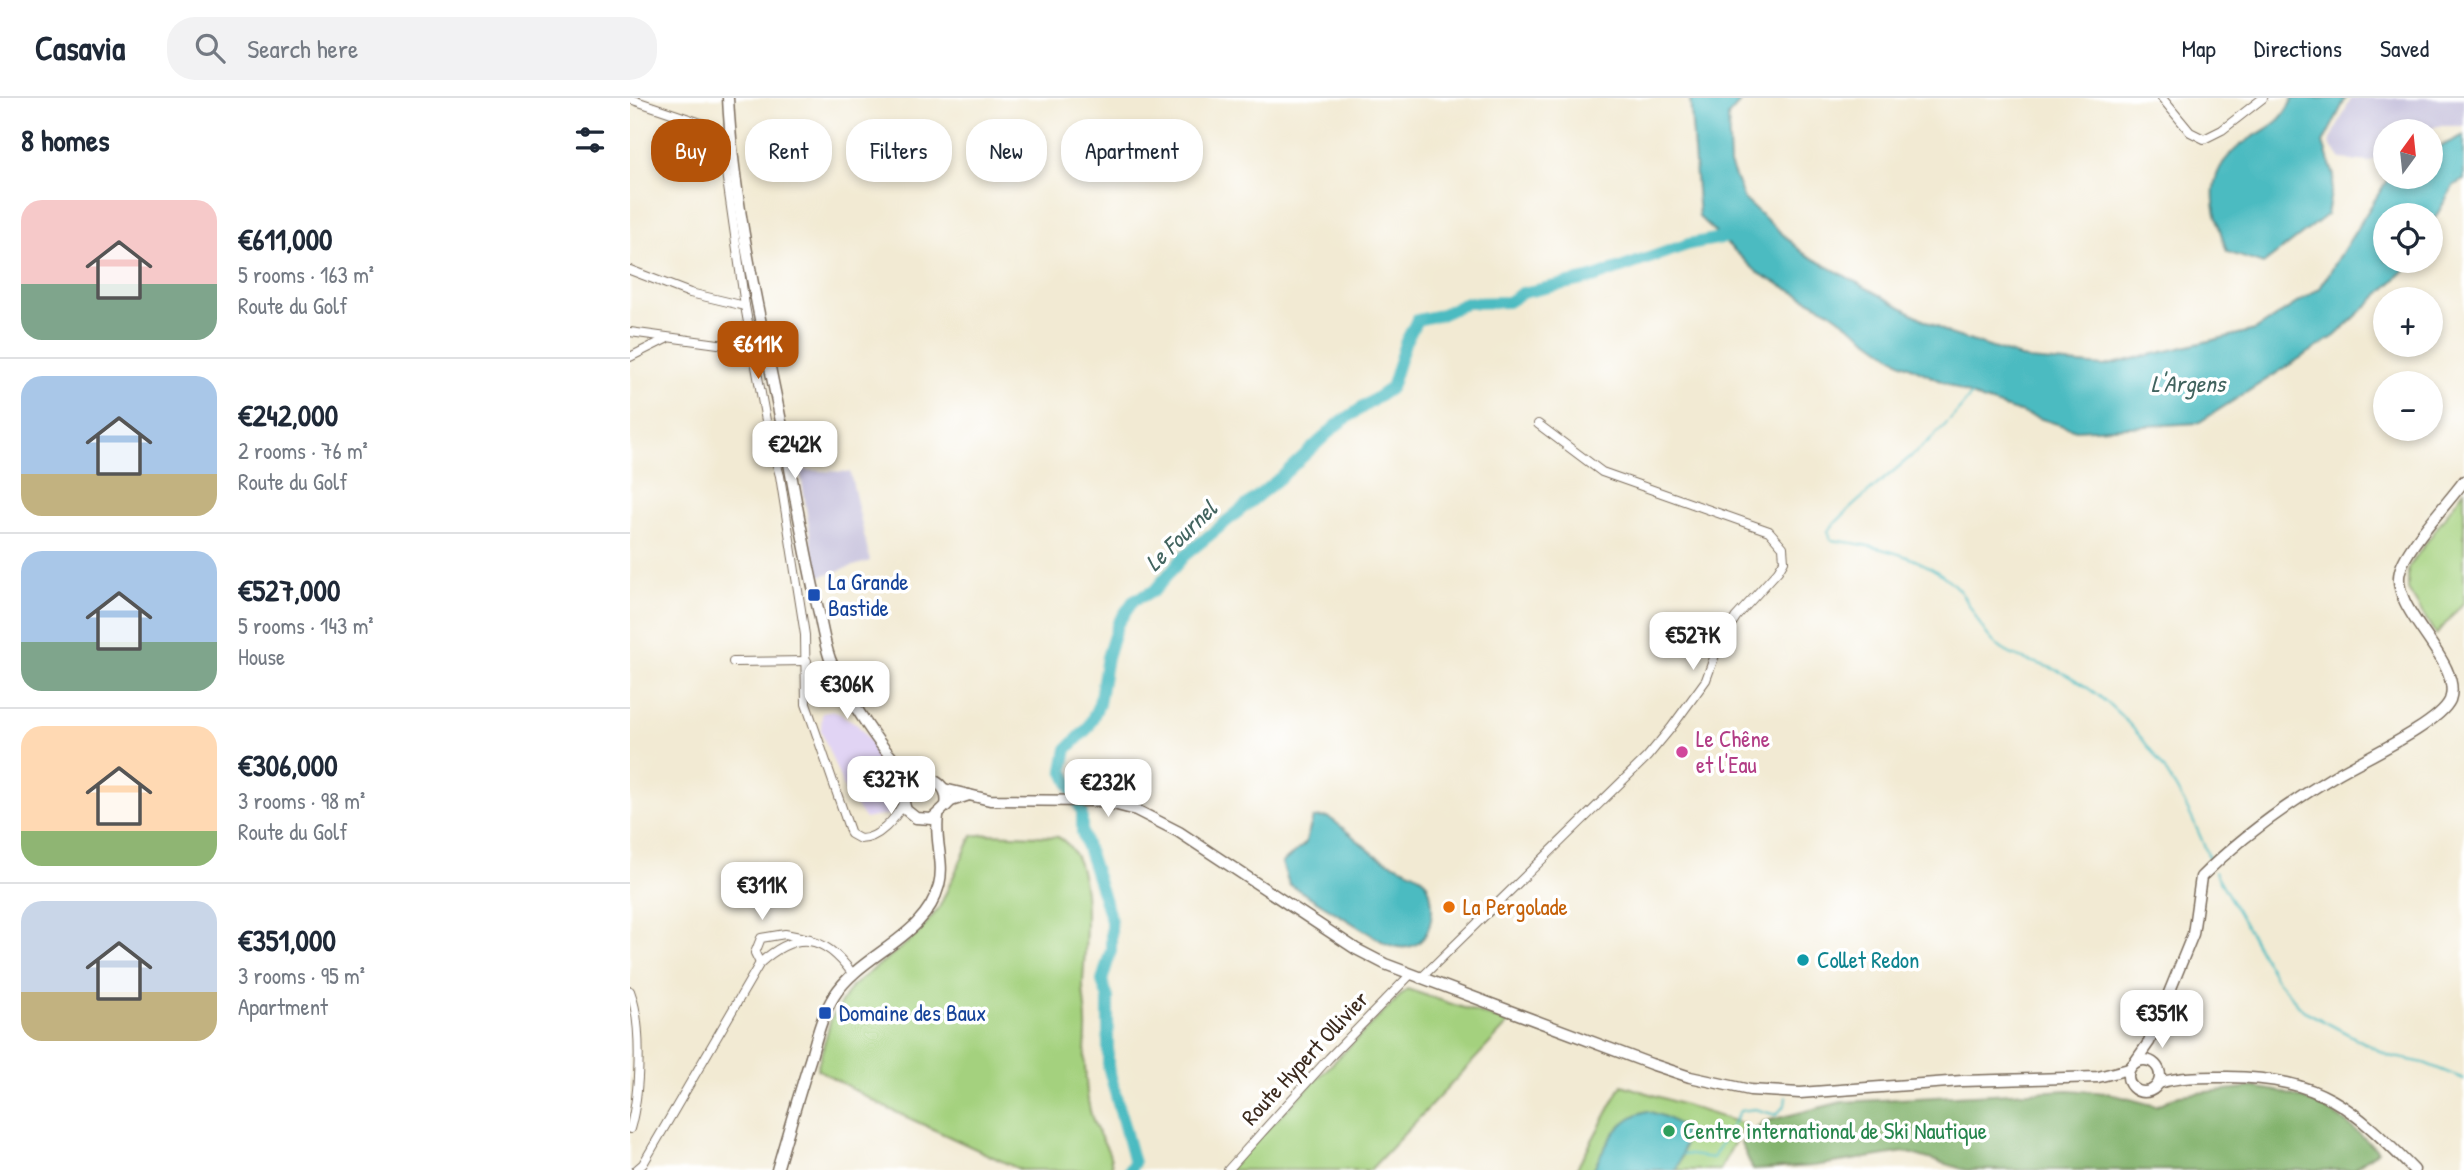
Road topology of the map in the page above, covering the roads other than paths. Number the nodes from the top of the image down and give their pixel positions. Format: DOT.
graph roads {
  1 [pos="728,98"];
  2 [pos="2162,98"];
  3 [pos="2263,98"];
  4 [pos="630,99"];
  5 [pos="630,270"];
  6 [pos="746,306"];
  7 [pos="630,332"];
  8 [pos="666,339"];
  9 [pos="755,349"];
  10 [pos="630,357"];
  11 [pos="1538,424"];
  12 [pos="2464,481"];
  13 [pos="807,661"];
  14 [pos="733,662"];
  15 [pos="899,764"];
  16 [pos="924,777"];
  17 [pos="906,788"];
  18 [pos="944,789"];
  19 [pos="969,794"];
  20 [pos="904,804"];
  21 [pos="946,806"];
  22 [pos="911,816"];
  23 [pos="938,817"];
  24 [pos="924,820"];
  25 [pos="892,821"];
  26 [pos="936,831"];
  27 [pos="813,940"];
  28 [pos="760,963"];
  29 [pos="852,973"];
  30 [pos="1416,976"];
  31 [pos="630,991"];
  32 [pos="2149,1042"];
  33 [pos="2132,1065"];
  34 [pos="2155,1065"];
  35 [pos="2186,1076"];
  36 [pos="2098,1077"];
  37 [pos="2159,1083"];
  38 [pos="2129,1085"];
  39 [pos="630,1129"];
  40 [pos="636,1170"];
  41 [pos="777,1170"];
  42 [pos="1228,1170"];
  43 [pos="2414,1170"];
  1 -- 15 [label="main road"];
  2 -- 3 [label="street"];
  4 -- 6 [label="street"];
  5 -- 6 [label="street"];
  6 -- 9 [label="street"];
  7 -- 8 [label="street"];
  8 -- 9 [label="street"];
  8 -- 10 [label="street"];
  9 -- 13 [label="street"];
  11 -- 30 [label="street, Route Hypert Ollivier"];
  12 -- 32 [label="main road"];
  13 -- 14 [label="street"];
  13 -- 25 [label="street"];
  15 -- 16 [label="main road"];
  15 -- 17 [label="main road"];
  16 -- 17 [label="main road"];
  16 -- 18 [label="main road"];
  17 -- 20 [label="main road"];
  18 -- 19 [label="main road"];
  18 -- 21 [label="main road"];
  19 -- 21 [label="main road"];
  19 -- 30 [label="main road"];
  20 -- 22 [label="main road"];
  20 -- 25 [label="street"];
  21 -- 23 [label="main road"];
  22 -- 24 [label="main road"];
  22 -- 25 [label="street"];
  23 -- 24 [label="main road"];
  23 -- 26 [label="main road"];
  24 -- 26 [label="main road"];
  26 -- 29 [label="main road"];
  27 -- 28 [label="street"];
  27 -- 28 [label="street"];
  27 -- 29 [label="street"];
  28 -- 40 [label="street"];
  29 -- 41 [label="main road"];
  30 -- 36 [label="main road"];
  30 -- 42 [label="street, Route Hypert Ollivier"];
  31 -- 39 [label="street"];
  32 -- 33 [label="main road"];
  32 -- 34 [label="main road"];
  33 -- 34 [label="main road"];
  33 -- 36 [label="main road"];
  33 -- 38 [label="main road"];
  34 -- 35 [label="main road"];
  34 -- 37 [label="main road"];
  35 -- 37 [label="main road"];
  35 -- 43 [label="main road"];
  36 -- 38 [label="main road"];
  37 -- 38 [label="main road"];
}
